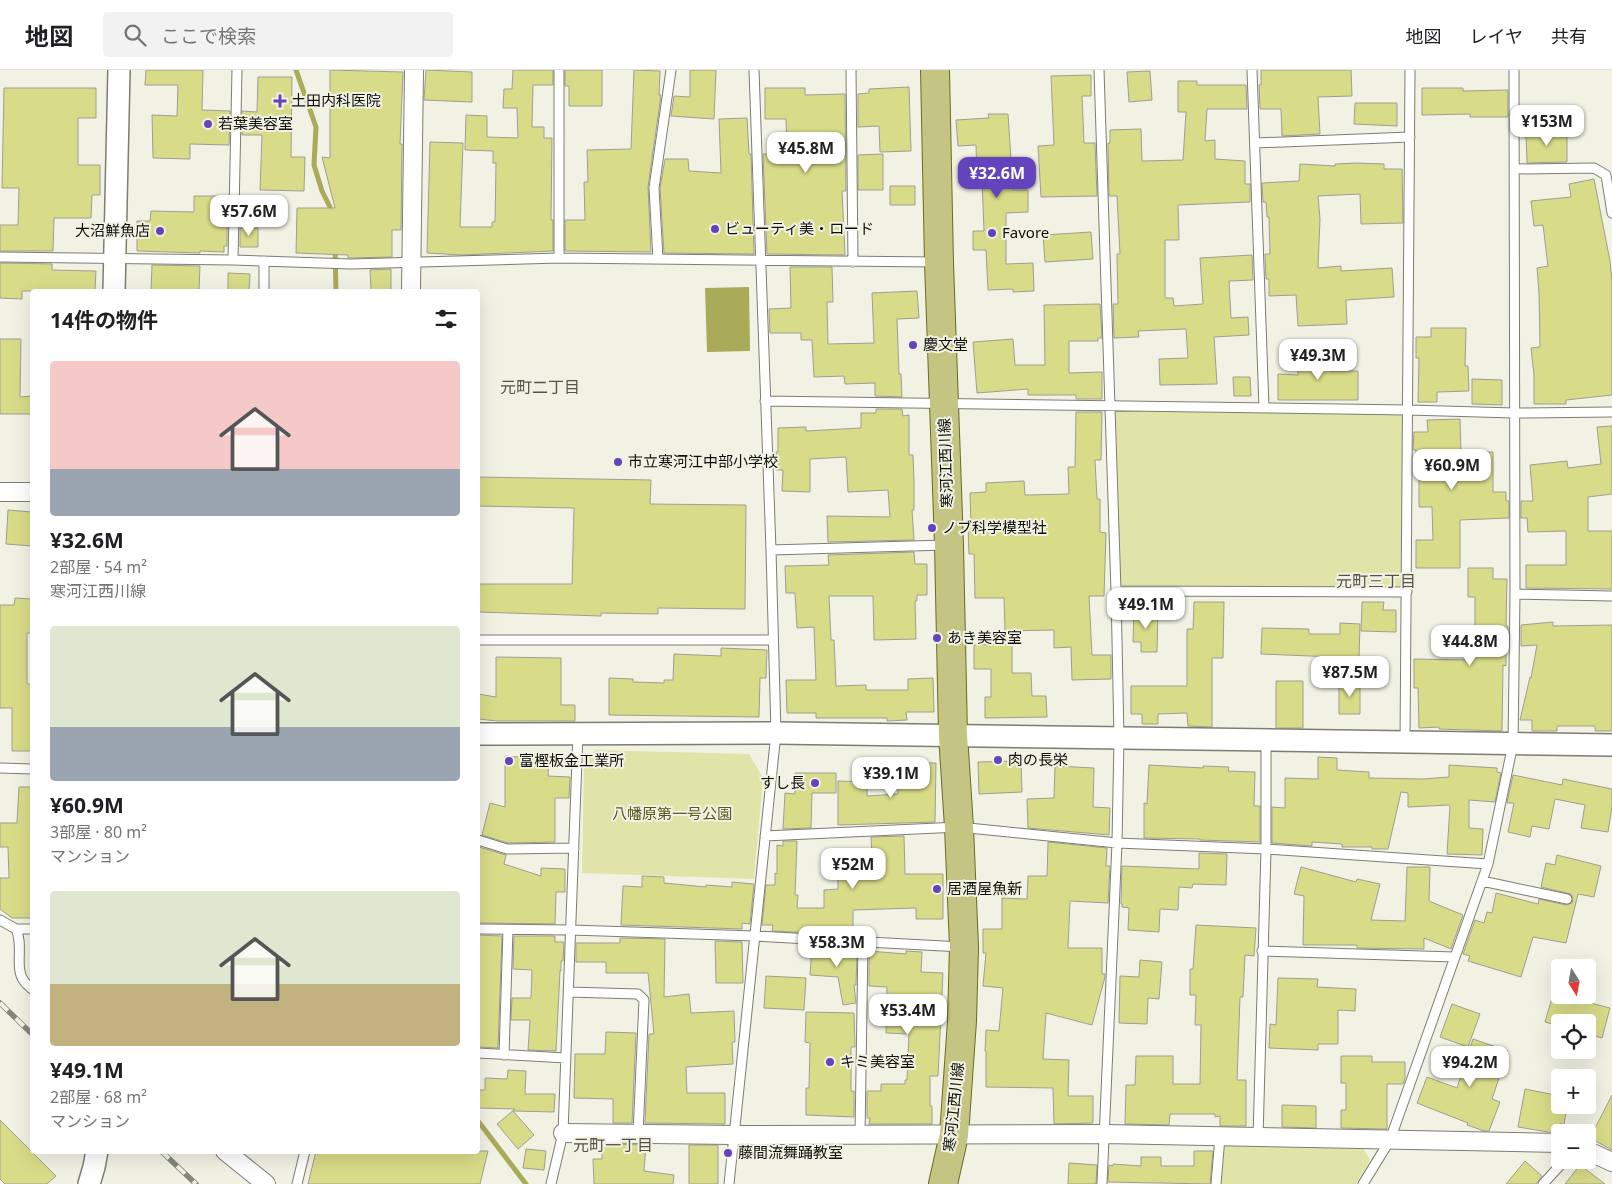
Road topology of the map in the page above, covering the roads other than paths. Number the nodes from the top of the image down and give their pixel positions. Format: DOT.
graph roads {
  1 [pos="118,70"];
  2 [pos="237,70"];
  3 [pos="414,70"];
  4 [pos="559,70"];
  5 [pos="672,70"];
  6 [pos="754,70"];
  7 [pos="851,70"];
  8 [pos="935,70"];
  9 [pos="1099,70"];
  10 [pos="1252,70"];
  11 [pos="1410,70"];
  12 [pos="1514,70"];
  13 [pos="1410,136"];
  14 [pos="1255,143"];
  15 [pos="1514,169"];
  16 [pos="1612,213"];
  17 [pos="0,257"];
  18 [pos="560,258"];
  19 [pos="115,259"];
  20 [pos="658,259"];
  21 [pos="233,260"];
  22 [pos="264,261"];
  23 [pos="760,261"];
  24 [pos="411,262"];
  25 [pos="853,262"];
  26 [pos="938,262"];
  27 [pos="114,289"];
  28 [pos="264,289"];
  29 [pos="411,289"];
  30 [pos="765,401"];
  31 [pos="944,402"];
  32 [pos="1109,405"];
  33 [pos="1264,408"];
  34 [pos="1408,410"];
  35 [pos="1612,412"];
  36 [pos="1514,413"];
  37 [pos="0,492"];
  38 [pos="30,492"];
  39 [pos="949,545"];
  40 [pos="771,550"];
  41 [pos="1116,591"];
  42 [pos="1407,592"];
  43 [pos="1515,594"];
  44 [pos="1612,596"];
  45 [pos="480,640"];
  46 [pos="772,640"];
  47 [pos="578,732"];
  48 [pos="776,733"];
  49 [pos="480,734"];
  50 [pos="953,735"];
  51 [pos="1119,738"];
  52 [pos="1266,739"];
  53 [pos="1405,741"];
  54 [pos="1513,744"];
  55 [pos="1612,745"];
  56 [pos="0,768"];
  57 [pos="30,769"];
  58 [pos="959,827"];
  59 [pos="765,836"];
  60 [pos="480,841"];
  61 [pos="1117,843"];
  62 [pos="574,848"];
  63 [pos="1266,849"];
  64 [pos="1488,864"];
  65 [pos="1482,881"];
  66 [pos="1567,899"];
  67 [pos="0,920"];
  68 [pos="16,928"];
  69 [pos="30,929"];
  70 [pos="480,929"];
  71 [pos="508,930"];
  72 [pos="571,930"];
  73 [pos="755,936"];
  74 [pos="863,942"];
  75 [pos="964,947"];
  76 [pos="1262,950"];
  77 [pos="1454,958"];
  78 [pos="30,988"];
  79 [pos="569,992"];
  80 [pos="480,1054"];
  81 [pos="504,1055"];
  82 [pos="566,1058"];
  83 [pos="563,1133"];
  84 [pos="638,1134"];
  85 [pos="1104,1134"];
  86 [pos="735,1135"];
  87 [pos="860,1135"];
  88 [pos="954,1135"];
  89 [pos="1220,1137"];
  90 [pos="1258,1138"];
  91 [pos="1390,1140"];
  92 [pos="1551,1143"];
  93 [pos="96,1154"];
  94 [pos="230,1154"];
  95 [pos="304,1154"];
  96 [pos="1596,1155"];
  97 [pos="1612,1162"];
  98 [pos="1557,1169"];
  99 [pos="89,1184"];
  100 [pos="266,1184"];
  101 [pos="297,1184"];
  102 [pos="552,1184"];
  103 [pos="729,1184"];
  104 [pos="935,1184"];
  105 [pos="943,1184"];
  106 [pos="951,1184"];
  107 [pos="1102,1184"];
  108 [pos="1216,1184"];
  109 [pos="1364,1184"];
  110 [pos="1543,1184"];
  1 -- 19 [label="street"];
  2 -- 21 [label="lane"];
  3 -- 24 [label="street"];
  4 -- 18 [label="lane"];
  5 -- 20 [label="lane"];
  6 -- 23 [label="lane"];
  7 -- 25 [label="lane"];
  8 -- 26 [label="main road, 寒河江西川線"];
  9 -- 32 [label="lane"];
  10 -- 14 [label="lane"];
  11 -- 13 [label="lane"];
  12 -- 15 [label="lane"];
  13 -- 14 [label="lane"];
  13 -- 34 [label="lane"];
  14 -- 33 [label="lane"];
  15 -- 16 [label="lane"];
  15 -- 36 [label="lane"];
  17 -- 19 [label="lane"];
  18 -- 20 [label="lane"];
  18 -- 24 [label="lane"];
  19 -- 21 [label="lane"];
  19 -- 27 [label="street"];
  20 -- 23 [label="lane"];
  21 -- 22 [label="lane"];
  22 -- 24 [label="lane"];
  22 -- 28 [label="lane"];
  23 -- 25 [label="lane"];
  23 -- 30 [label="lane"];
  24 -- 29 [label="street"];
  25 -- 26 [label="lane"];
  26 -- 31 [label="main road, 寒河江西川線"];
  30 -- 31 [label="lane"];
  30 -- 40 [label="lane"];
  31 -- 32 [label="lane"];
  31 -- 39 [label="main road, 寒河江西川線"];
  32 -- 33 [label="lane"];
  32 -- 41 [label="lane"];
  33 -- 34 [label="lane"];
  34 -- 36 [label="lane"];
  34 -- 42 [label="lane"];
  35 -- 36 [label="lane"];
  36 -- 43 [label="lane"];
  37 -- 38 [label="street"];
  39 -- 40 [label="lane"];
  39 -- 50 [label="main road, 寒河江西川線"];
  40 -- 46 [label="lane"];
  41 -- 42 [label="lane"];
  41 -- 51 [label="lane"];
  42 -- 53 [label="lane"];
  43 -- 44 [label="lane"];
  43 -- 54 [label="lane"];
  45 -- 46 [label="lane"];
  46 -- 48 [label="lane"];
  47 -- 48 [label="street"];
  47 -- 49 [label="street"];
  47 -- 62 [label="lane"];
  48 -- 50 [label="street"];
  48 -- 59 [label="lane"];
  50 -- 51 [label="street"];
  50 -- 58 [label="main road, 寒河江西川線"];
  51 -- 52 [label="street"];
  51 -- 61 [label="lane"];
  52 -- 53 [label="street"];
  52 -- 63 [label="lane"];
  53 -- 54 [label="street"];
  54 -- 55 [label="street"];
  54 -- 64 [label="lane"];
  56 -- 57 [label="lane"];
  58 -- 59 [label="lane"];
  58 -- 61 [label="lane"];
  58 -- 75 [label="main road, 寒河江西川線"];
  59 -- 73 [label="lane"];
  60 -- 62 [label="lane"];
  61 -- 63 [label="lane"];
  61 -- 85 [label="lane"];
  62 -- 72 [label="lane"];
  63 -- 64 [label="lane"];
  63 -- 76 [label="lane"];
  64 -- 65 [label="lane"];
  65 -- 66 [label="lane"];
  65 -- 77 [label="lane"];
  67 -- 68 [label="lane"];
  68 -- 69 [label="lane"];
  68 -- 78 [label="lane"];
  70 -- 71 [label="lane"];
  71 -- 72 [label="lane"];
  71 -- 81 [label="lane"];
  72 -- 73 [label="lane"];
  72 -- 79 [label="lane"];
  73 -- 74 [label="lane"];
  73 -- 86 [label="lane"];
  74 -- 75 [label="lane"];
  74 -- 87 [label="lane"];
  75 -- 88 [label="main road, 寒河江西川線"];
  76 -- 77 [label="lane"];
  76 -- 90 [label="lane"];
  77 -- 91 [label="lane"];
  79 -- 82 [label="lane"];
  79 -- 84 [label="lane"];
  80 -- 81 [label="lane"];
  81 -- 82 [label="lane"];
  82 -- 83 [label="lane"];
  83 -- 84 [label="street"];
  83 -- 102 [label="lane"];
  84 -- 86 [label="street"];
  85 -- 88 [label="street"];
  85 -- 89 [label="street"];
  85 -- 107 [label="lane"];
  86 -- 87 [label="street"];
  86 -- 103 [label="lane"];
  87 -- 88 [label="street"];
  88 -- 104 [label="lane"];
  88 -- 105 [label="main road, 寒河江西川線"];
  88 -- 106 [label="lane"];
  89 -- 90 [label="street"];
  89 -- 108 [label="lane"];
  90 -- 91 [label="street"];
  91 -- 92 [label="street"];
  91 -- 109 [label="lane"];
  93 -- 99 [label="street"];
  94 -- 100 [label="street"];
  95 -- 101 [label="lane"];
  96 -- 97 [label="street"];
  98 -- 110 [label="lane"];
}
